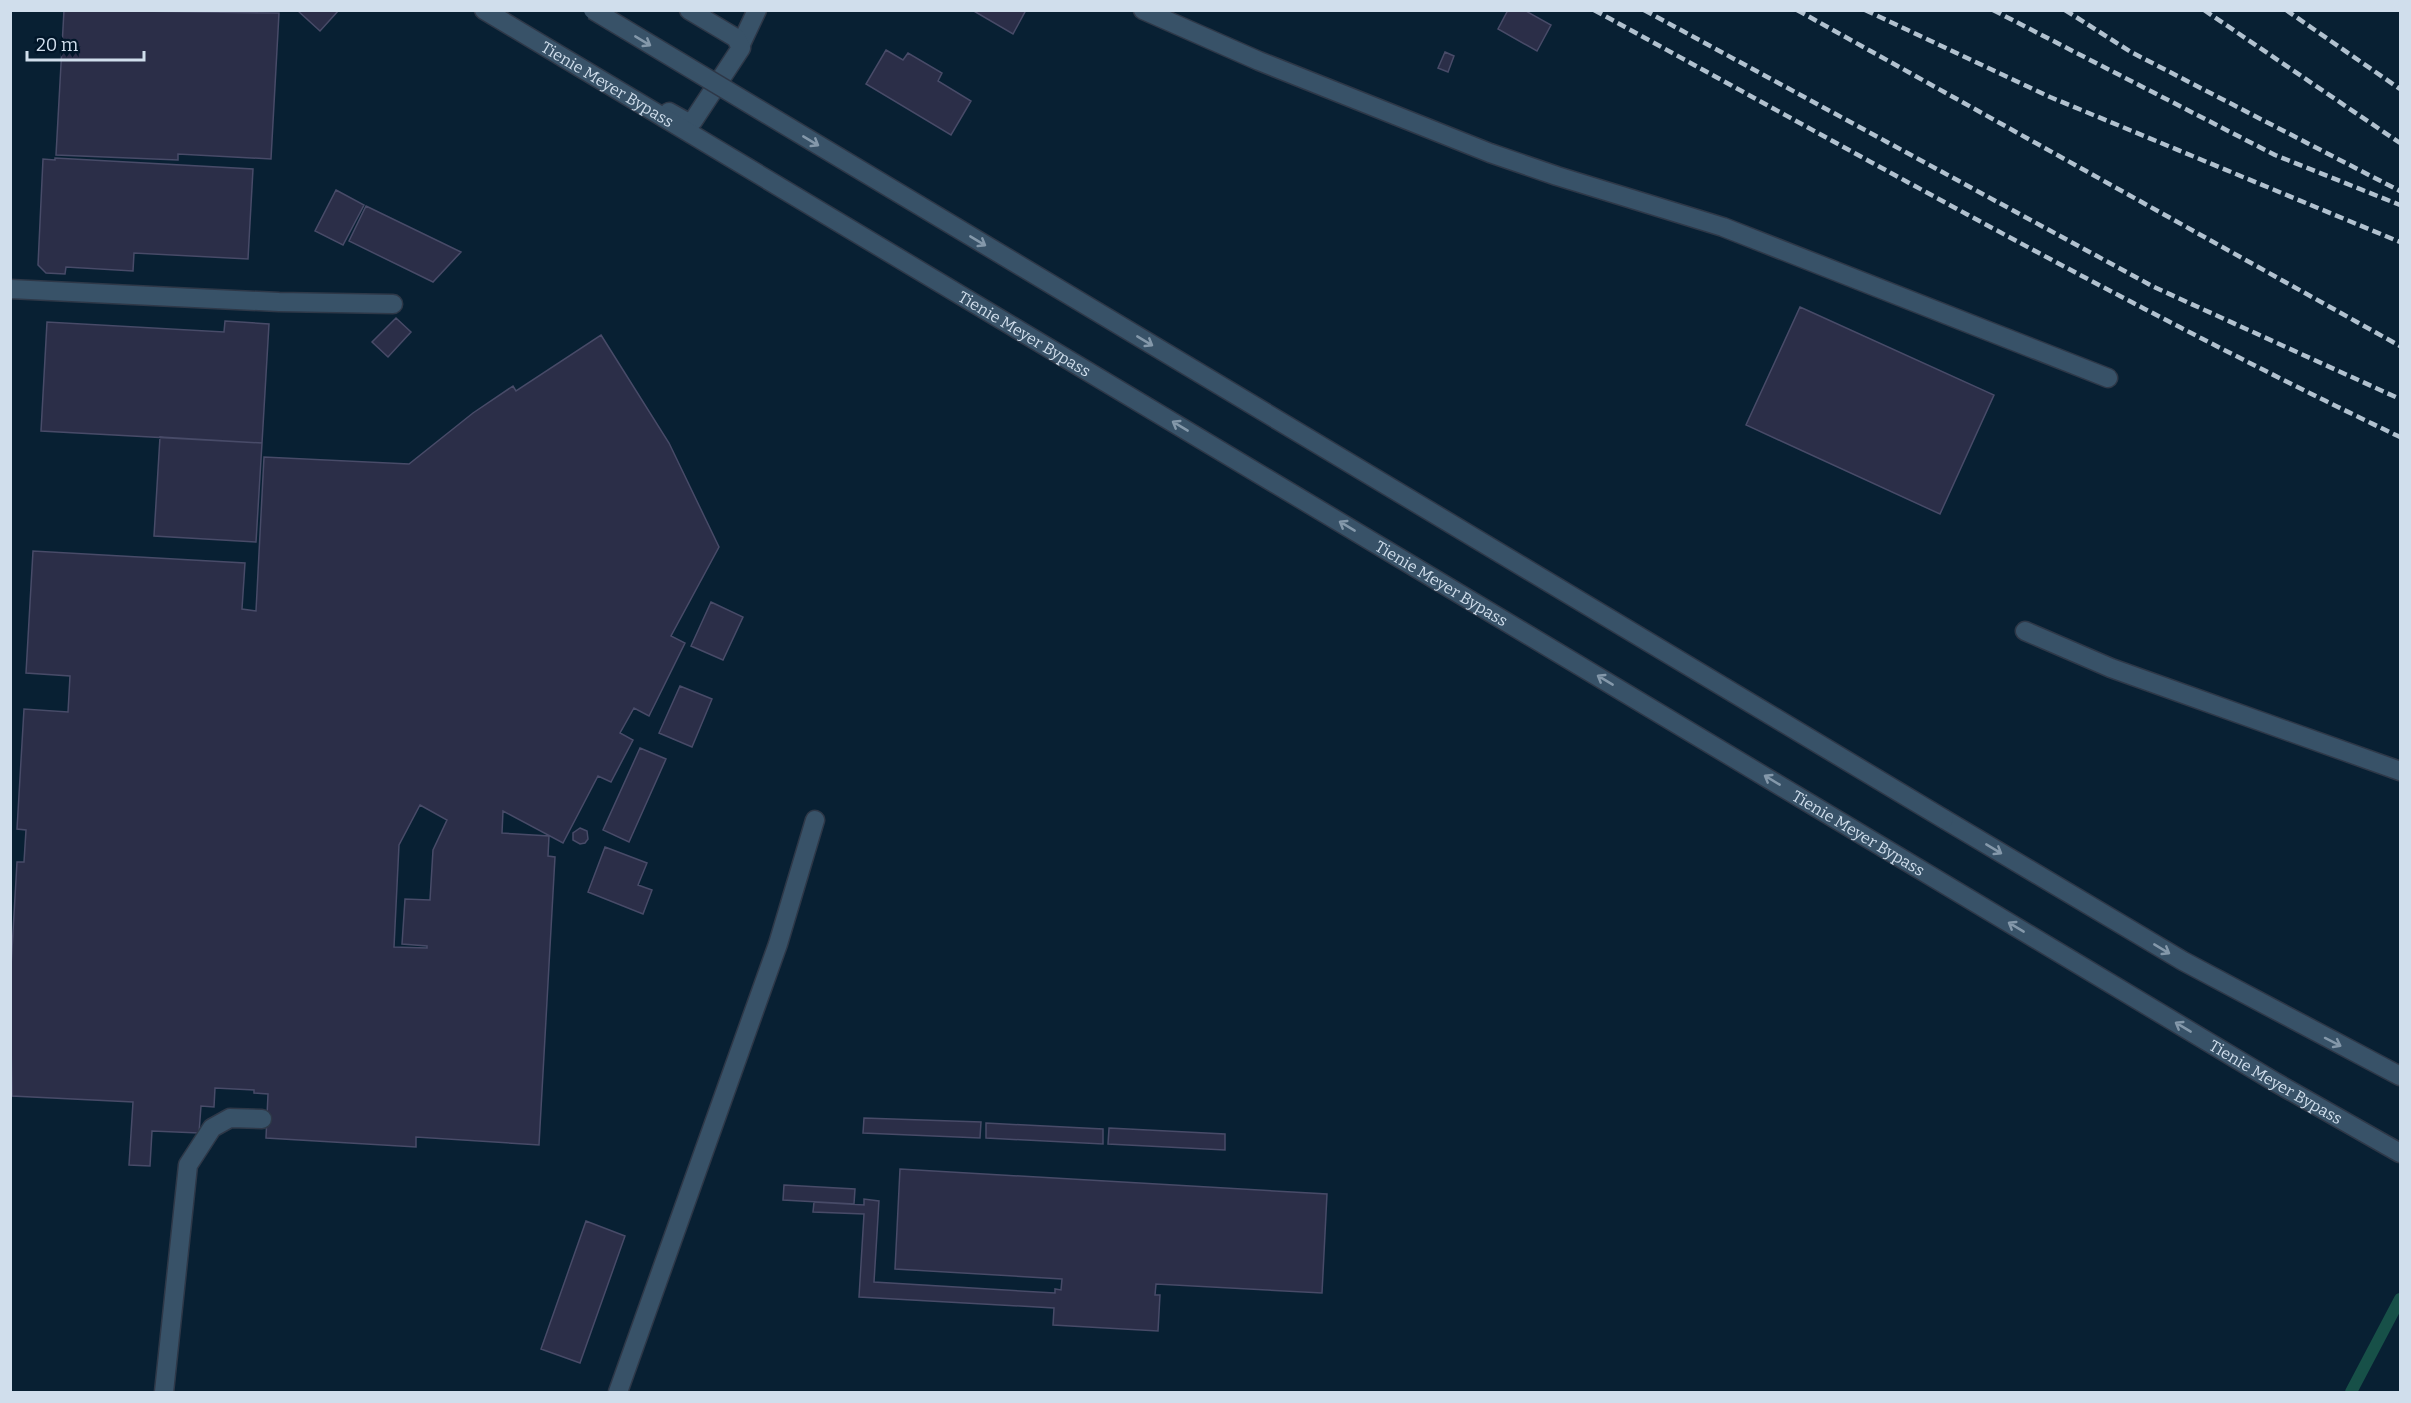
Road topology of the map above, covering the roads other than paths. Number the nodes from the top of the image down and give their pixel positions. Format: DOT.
graph roads {
  1 [pos="484,10"];
  2 [pos="498,10"];
  3 [pos="593,10"];
  4 [pos="689,10"];
  5 [pos="757,10"];
  6 [pos="1143,10"];
  7 [pos="741,44"];
  8 [pos="10,289"];
  9 [pos="393,304"];
  10 [pos="2108,378"];
  11 [pos="2025,631"];
  12 [pos="2400,771"];
  13 [pos="815,820"];
  14 [pos="2400,1076"];
  15 [pos="262,1119"];
  16 [pos="2399,1152"];
  17 [pos="164,1392"];
  18 [pos="618,1392"];
  16 -- 1 [label="main road, Tienie Meyer Bypass, one-way"];
  2 -- 7 [label="main road"];
  3 -- 14 [label="main road, one-way, bridge"];
  4 -- 7 [label="main road"];
  5 -- 7 [label="main road"];
  6 -- 10 [label="main road"];
  8 -- 9 [label="main road"];
  11 -- 12 [label="main road"];
  13 -- 18 [label="main road"];
  15 -- 17 [label="main road"];
}
